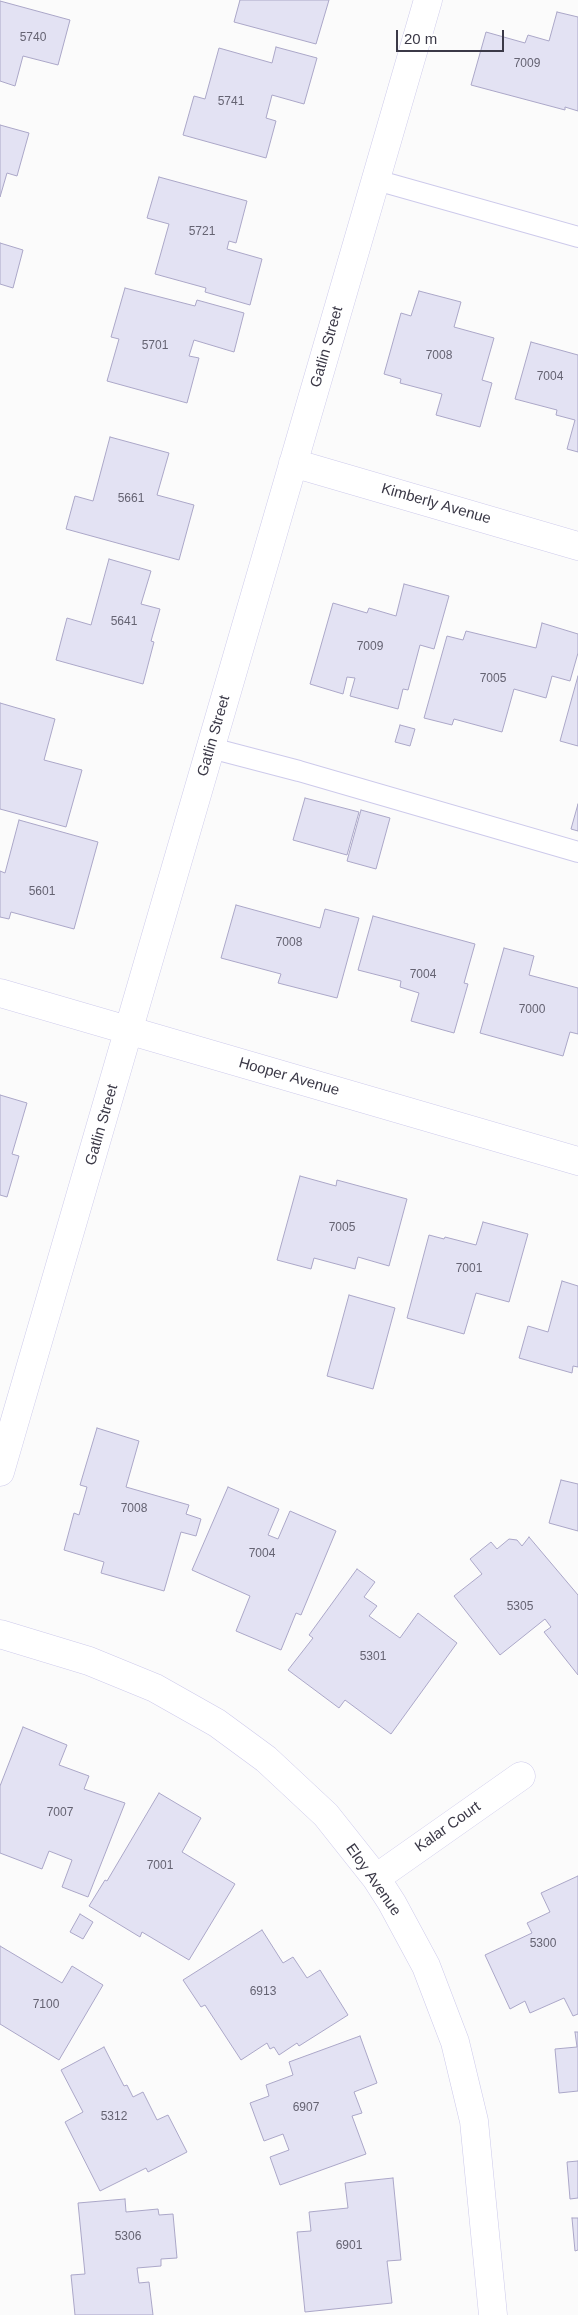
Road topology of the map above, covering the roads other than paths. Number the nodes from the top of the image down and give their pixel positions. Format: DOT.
graph roads {
  1 [pos="428,0"];
  2 [pos="376,180"];
  3 [pos="578,237"];
  4 [pos="294,463"];
  5 [pos="578,546"];
  6 [pos="211,748"];
  7 [pos="578,852"];
  8 [pos="0,993"];
  9 [pos="129,1031"];
  10 [pos="578,1161"];
  11 [pos="0,1472"];
  12 [pos="0,1634"];
  13 [pos="521,1776"];
  14 [pos="376,1878"];
  15 [pos="493,2315"];
  1 -- 2 [label="street, Gatlin Street"];
  2 -- 3 [label="lane"];
  2 -- 4 [label="street, Gatlin Street"];
  4 -- 5 [label="street, Kimberly Avenue"];
  4 -- 6 [label="street, Gatlin Street"];
  6 -- 7 [label="lane"];
  6 -- 9 [label="street, Gatlin Street"];
  8 -- 9 [label="street, Hooper Avenue"];
  9 -- 10 [label="street, Hooper Avenue"];
  9 -- 11 [label="street, Gatlin Street"];
  12 -- 14 [label="street, Eloy Avenue"];
  13 -- 14 [label="street, Kalar Court"];
  14 -- 15 [label="street, Eloy Avenue"];
}
